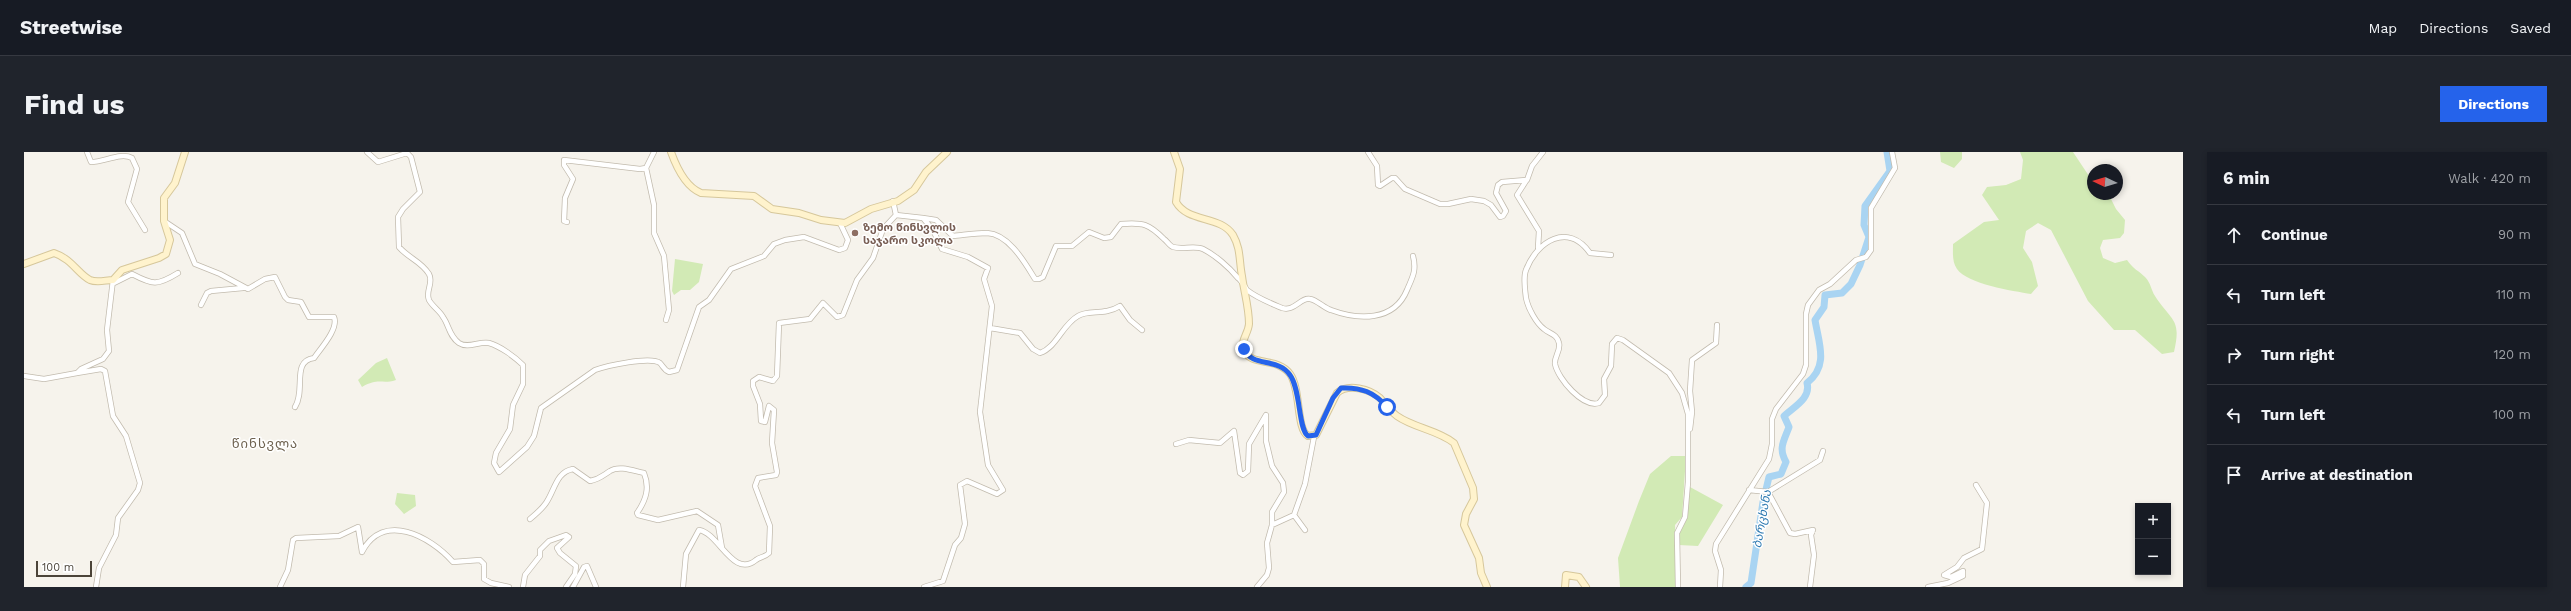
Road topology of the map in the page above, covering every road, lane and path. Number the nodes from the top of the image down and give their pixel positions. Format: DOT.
graph roads {
  1 [pos="87,152"];
  2 [pos="185,152"];
  3 [pos="367,152"];
  4 [pos="654,152"];
  5 [pos="671,152"];
  6 [pos="947,152"];
  7 [pos="1174,152"];
  8 [pos="1368,152"];
  9 [pos="1543,152"];
  10 [pos="1892,152"];
  11 [pos="646,168"];
  12 [pos="1527,180"];
  13 [pos="893,201"];
  14 [pos="896,215"];
  15 [pos="923,218"];
  16 [pos="164,221"];
  17 [pos="567,222"];
  18 [pos="840,223"];
  19 [pos="145,230"];
  20 [pos="1538,249"];
  21 [pos="1611,255"];
  22 [pos="1413,256"];
  23 [pos="24,264"];
  24 [pos="178,273"];
  25 [pos="113,281"];
  26 [pos="243,288"];
  27 [pos="1246,288"];
  28 [pos="201,305"];
  29 [pos="666,320"];
  30 [pos="1717,325"];
  31 [pos="990,328"];
  32 [pos="1142,330"];
  33 [pos="78,373"];
  34 [pos="24,376"];
  35 [pos="295,407"];
  36 [pos="1689,433"];
  37 [pos="1314,437"];
  38 [pos="1176,444"];
  39 [pos="1823,451"];
  40 [pos="1976,485"];
  41 [pos="1749,490"];
  42 [pos="1766,492"];
  43 [pos="1294,515"];
  44 [pos="530,519"];
  45 [pos="1272,525"];
  46 [pos="1305,530"];
  47 [pos="723,550"];
  48 [pos="96,587"];
  49 [pos="280,587"];
  50 [pos="509,587"];
  51 [pos="523,587"];
  52 [pos="566,587"];
  53 [pos="573,587"];
  54 [pos="596,587"];
  55 [pos="683,587"];
  56 [pos="924,587"];
  57 [pos="1257,587"];
  58 [pos="1487,587"];
  59 [pos="1565,587"];
  60 [pos="1586,587"];
  61 [pos="1678,587"];
  62 [pos="1720,587"];
  63 [pos="1810,587"];
  64 [pos="1928,587"];
  1 -- 19 [label="street"];
  2 -- 16 [label="street"];
  3 -- 18 [label="street"];
  4 -- 11 [label="street"];
  5 -- 18 [label="street"];
  6 -- 13 [label="street"];
  7 -- 27 [label="street"];
  8 -- 12 [label="street"];
  9 -- 12 [label="street"];
  10 -- 41 [label="street"];
  11 -- 17 [label="street"];
  11 -- 29 [label="street"];
  12 -- 20 [label="street"];
  13 -- 14 [label="street"];
  13 -- 18 [label="street"];
  14 -- 15 [label="street"];
  14 -- 47 [label="street"];
  15 -- 27 [label="street"];
  15 -- 31 [label="street"];
  16 -- 25 [label="street"];
  16 -- 26 [label="street"];
  20 -- 21 [label="street"];
  20 -- 36 [label="street"];
  22 -- 27 [label="street"];
  23 -- 25 [label="street"];
  24 -- 25 [label="street"];
  25 -- 33 [label="street"];
  26 -- 28 [label="street"];
  26 -- 35 [label="street"];
  27 -- 37 [label="street"];
  30 -- 36 [label="street"];
  31 -- 32 [label="street"];
  31 -- 56 [label="street"];
  33 -- 34 [label="street"];
  33 -- 48 [label="street"];
  36 -- 61 [label="street"];
  37 -- 43 [label="street"];
  37 -- 58 [label="street"];
  38 -- 45 [label="street"];
  39 -- 42 [label="street"];
  40 -- 64 [label="street"];
  41 -- 42 [label="street"];
  41 -- 62 [label="street"];
  42 -- 63 [label="street"];
  43 -- 45 [label="street"];
  43 -- 46 [label="street"];
  44 -- 47 [label="street"];
  45 -- 57 [label="street"];
  47 -- 55 [label="street"];
  49 -- 50 [label="street"];
  51 -- 52 [label="street"];
  53 -- 54 [label="street"];
  59 -- 60 [label="street"];
}
